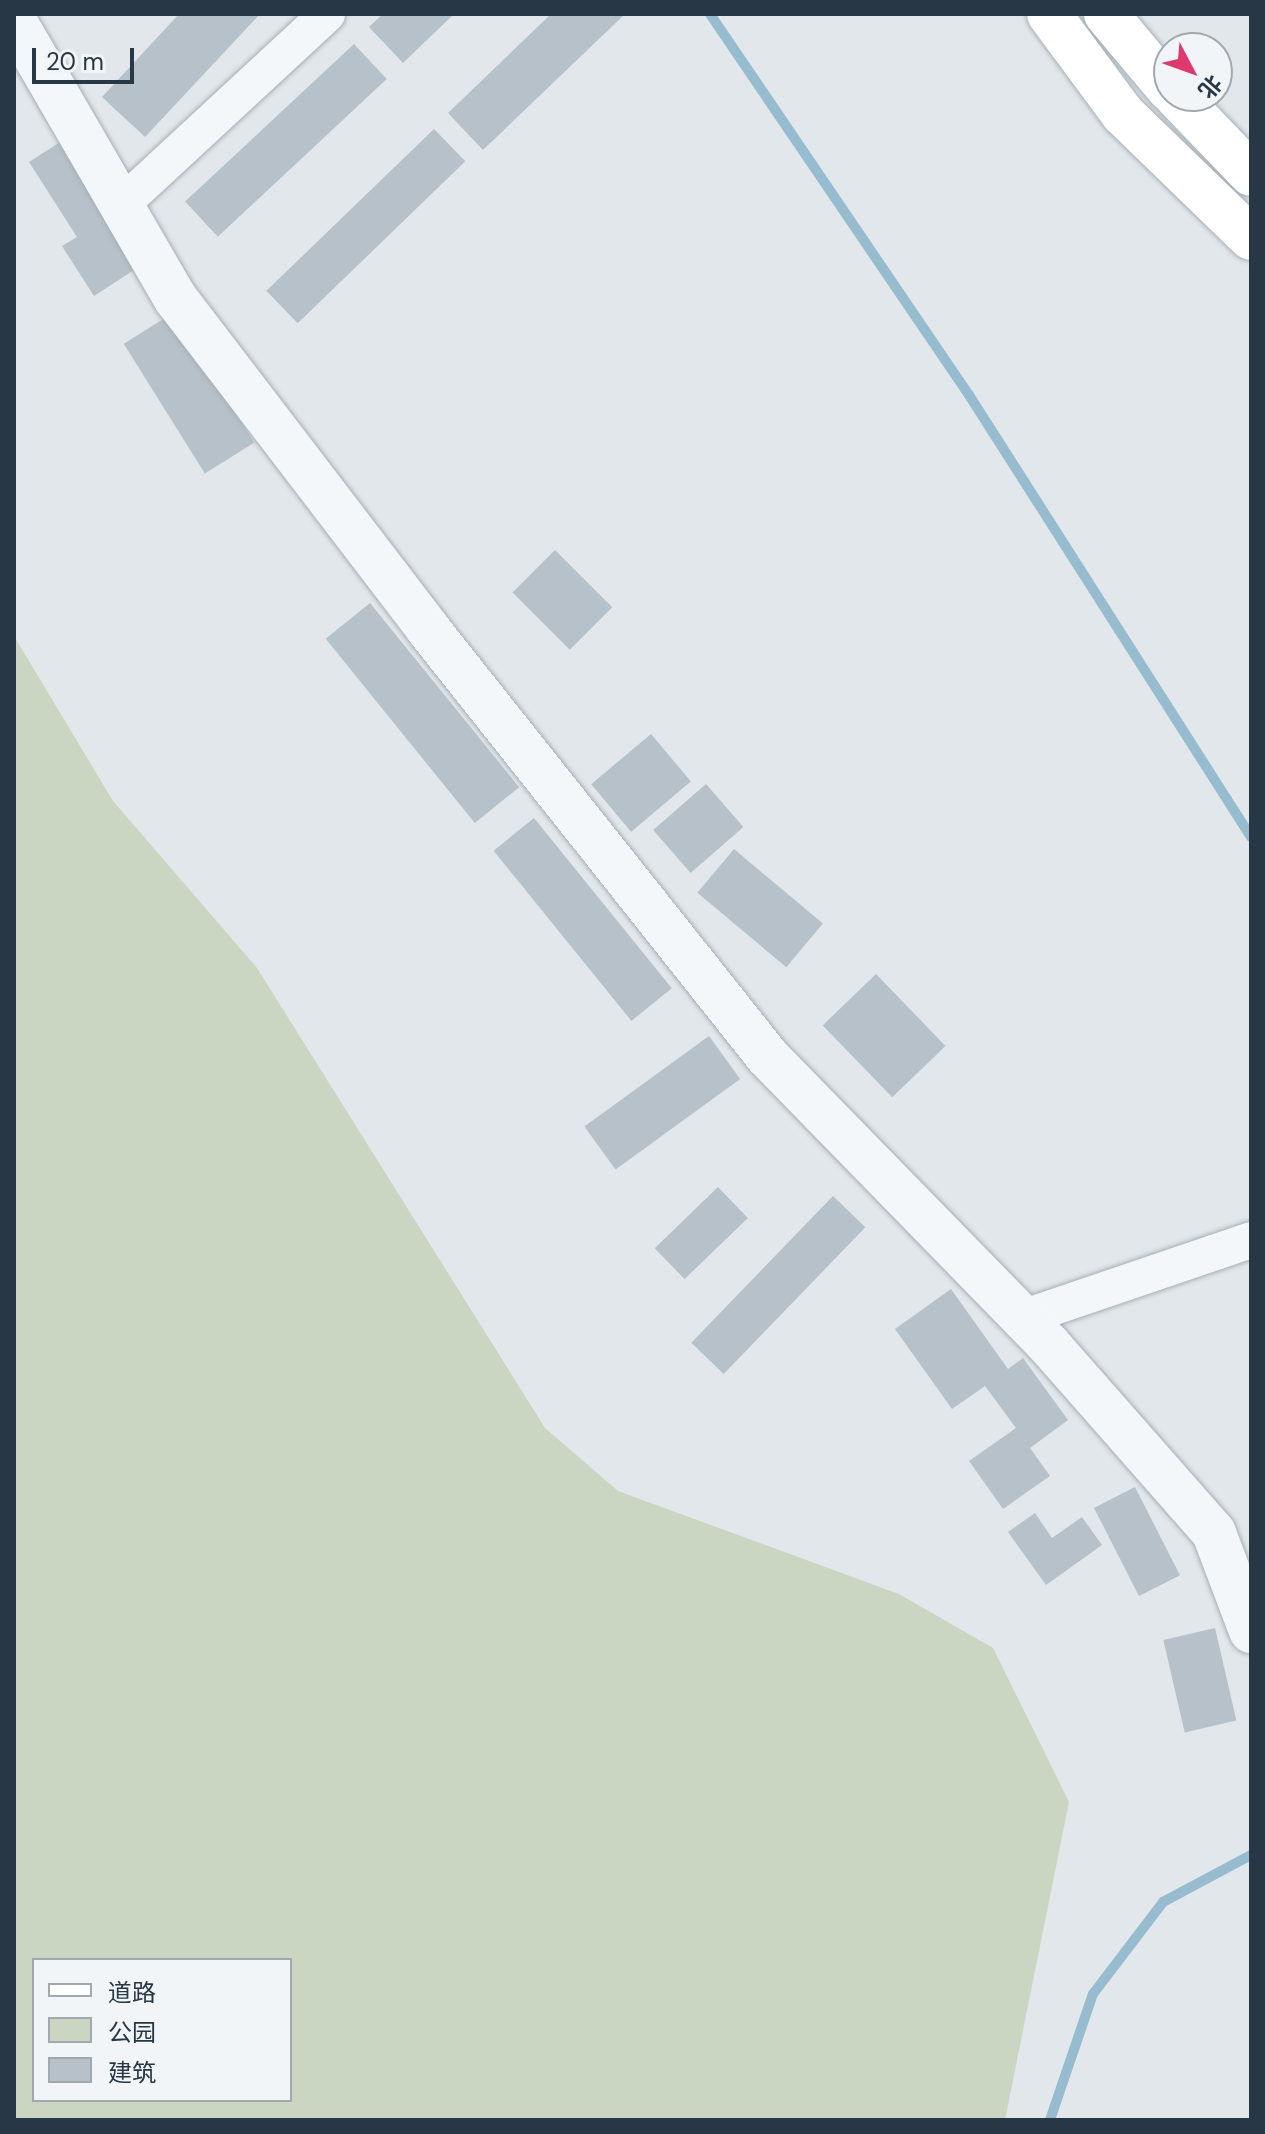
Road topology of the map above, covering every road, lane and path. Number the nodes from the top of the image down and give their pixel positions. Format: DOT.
graph roads {
  1 [pos="327,14"];
  2 [pos="1049,14"];
  3 [pos="1106,14"];
  4 [pos="14,20"];
  5 [pos="1153,70"];
  6 [pos="1191,112"];
  7 [pos="1251,174"];
  8 [pos="121,205"];
  9 [pos="1251,238"];
  10 [pos="1251,1240"];
  11 [pos="1022,1318"];
  12 [pos="1251,1631"];
  1 -- 8 [label="street"];
  2 -- 9 [label="main road"];
  3 -- 5 [label="main road"];
  4 -- 8 [label="street"];
  6 -- 7 [label="main road"];
  8 -- 11 [label="street"];
  10 -- 11 [label="street"];
  11 -- 12 [label="street"];
}
